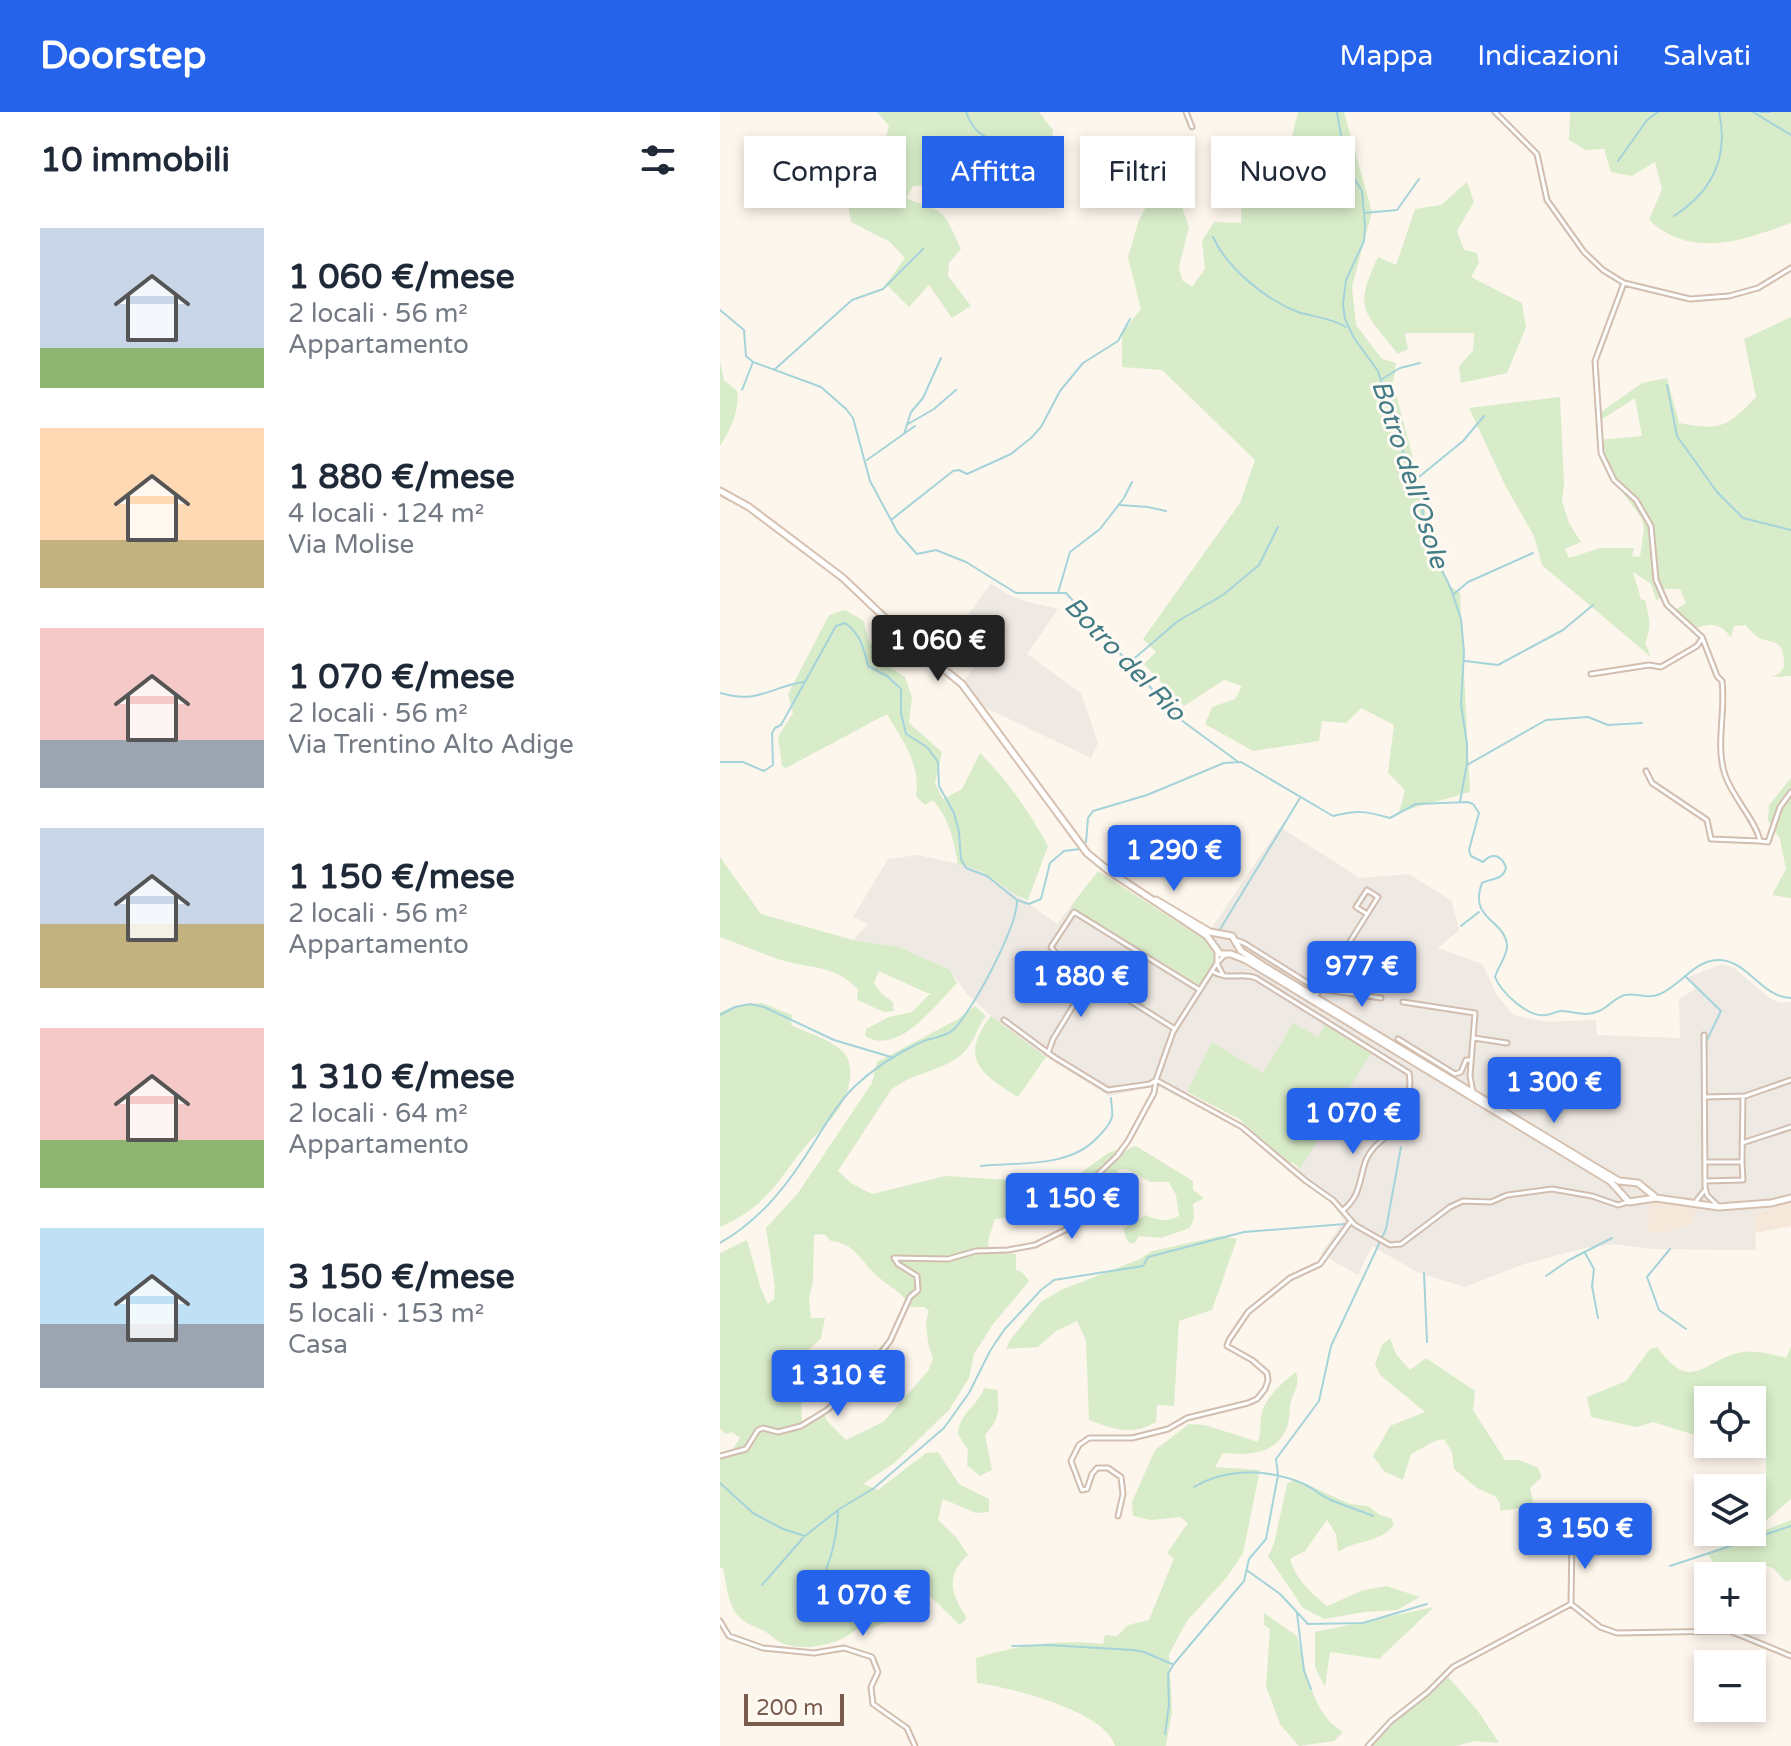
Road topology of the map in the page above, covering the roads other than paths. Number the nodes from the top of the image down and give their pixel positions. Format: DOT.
graph roads {
  1 [pos="1186,112"];
  2 [pos="1495,112"];
  3 [pos="1192,127"];
  4 [pos="1791,268"];
  5 [pos="1624,283"];
  6 [pos="720,491"];
  7 [pos="1702,637"];
  8 [pos="1591,674"];
  9 [pos="1646,771"];
  10 [pos="1791,792"];
  11 [pos="1760,841"];
  12 [pos="1118,877"];
  13 [pos="1367,914"];
  14 [pos="1222,935"];
  15 [pos="1236,943"];
  16 [pos="1216,948"];
  17 [pos="1228,955"];
  18 [pos="1217,963"];
  19 [pos="1212,970"];
  20 [pos="1219,974"];
  21 [pos="1091,977"];
  22 [pos="1207,978"];
  23 [pos="1320,989"];
  24 [pos="1200,990"];
  25 [pos="1315,997"];
  26 [pos="1381,998"];
  27 [pos="1403,1002"];
  28 [pos="1004,1020"];
  29 [pos="1175,1029"];
  30 [pos="1704,1035"];
  31 [pos="1474,1038"];
  32 [pos="1398,1039"];
  33 [pos="1507,1043"];
  34 [pos="1048,1053"];
  35 [pos="1471,1060"];
  36 [pos="1470,1076"];
  37 [pos="1156,1080"];
  38 [pos="1791,1080"];
  39 [pos="1458,1084"];
  40 [pos="1705,1085"];
  41 [pos="1474,1093"];
  42 [pos="1743,1096"];
  43 [pos="1705,1097"];
  44 [pos="1720,1097"];
  45 [pos="1705,1110"];
  46 [pos="1791,1127"];
  47 [pos="1742,1143"];
  48 [pos="1705,1162"];
  49 [pos="1742,1162"];
  50 [pos="1705,1181"];
  51 [pos="1629,1182"];
  52 [pos="1705,1187"];
  53 [pos="1643,1189"];
  54 [pos="1707,1195"];
  55 [pos="1625,1198"];
  56 [pos="1658,1198"];
  57 [pos="1791,1198"];
  58 [pos="1640,1200"];
  59 [pos="1693,1204"];
  60 [pos="1703,1206"];
  61 [pos="1719,1207"];
  62 [pos="1343,1210"];
  63 [pos="1351,1221"];
  64 [pos="720,1456"];
  65 [pos="1118,1516"];
  66 [pos="1572,1537"];
  67 [pos="1571,1604"];
  68 [pos="720,1621"];
  69 [pos="1791,1656"];
  70 [pos="915,1746"];
  71 [pos="1368,1746"];
  1 -- 3 [label="street"];
  2 -- 5 [label="street"];
  4 -- 5 [label="street"];
  5 -- 7 [label="street"];
  6 -- 12 [label="main road"];
  7 -- 8 [label="street"];
  7 -- 11 [label="street"];
  9 -- 11 [label="street"];
  10 -- 11 [label="street"];
  12 -- 14 [label="main road"];
  12 -- 16 [label="main road"];
  13 -- 13 [label="street"];
  13 -- 23 [label="street"];
  14 -- 15 [label="main road"];
  14 -- 16 [label="main road"];
  15 -- 17 [label="main road"];
  15 -- 23 [label="street"];
  15 -- 25 [label="main road"];
  16 -- 17 [label="main road"];
  16 -- 18 [label="street"];
  17 -- 18 [label="street"];
  17 -- 55 [label="main road"];
  18 -- 19 [label="street"];
  18 -- 20 [label="street"];
  19 -- 20 [label="street"];
  19 -- 22 [label="street"];
  20 -- 22 [label="street"];
  20 -- 62 [label="street"];
  21 -- 24 [label="street"];
  21 -- 29 [label="street"];
  21 -- 34 [label="street"];
  22 -- 24 [label="street"];
  23 -- 25 [label="street"];
  23 -- 26 [label="street"];
  24 -- 29 [label="street"];
  25 -- 39 [label="main road"];
  27 -- 31 [label="street"];
  28 -- 34 [label="street"];
  29 -- 37 [label="street"];
  30 -- 40 [label="street"];
  31 -- 33 [label="street"];
  31 -- 35 [label="street"];
  32 -- 35 [label="street"];
  34 -- 37 [label="street"];
  35 -- 36 [label="street"];
  36 -- 39 [label="street"];
  36 -- 41 [label="street"];
  37 -- 62 [label="street"];
  37 -- 64 [label="street"];
  38 -- 42 [label="street"];
  39 -- 41 [label="main road"];
  40 -- 43 [label="street"];
  40 -- 44 [label="street"];
  41 -- 51 [label="main road"];
  42 -- 44 [label="street"];
  42 -- 47 [label="street"];
  43 -- 44 [label="street"];
  43 -- 45 [label="street"];
  44 -- 45 [label="street"];
  45 -- 48 [label="street"];
  46 -- 47 [label="street"];
  47 -- 49 [label="street"];
  48 -- 49 [label="street"];
  48 -- 50 [label="street"];
  49 -- 50 [label="street"];
  50 -- 52 [label="street"];
  51 -- 53 [label="main road"];
  51 -- 55 [label="main road"];
  52 -- 54 [label="street"];
  52 -- 59 [label="street"];
  53 -- 56 [label="main road"];
  53 -- 58 [label="main road"];
  54 -- 60 [label="street"];
  54 -- 61 [label="street"];
  55 -- 58 [label="main road"];
  55 -- 63 [label="street"];
  56 -- 58 [label="main road"];
  56 -- 59 [label="main road"];
  57 -- 61 [label="main road"];
  59 -- 60 [label="main road"];
  60 -- 61 [label="main road"];
  62 -- 63 [label="street"];
  63 -- 65 [label="street"];
  66 -- 67 [label="street"];
  67 -- 69 [label="street"];
  67 -- 71 [label="street"];
  68 -- 70 [label="street"];
}
